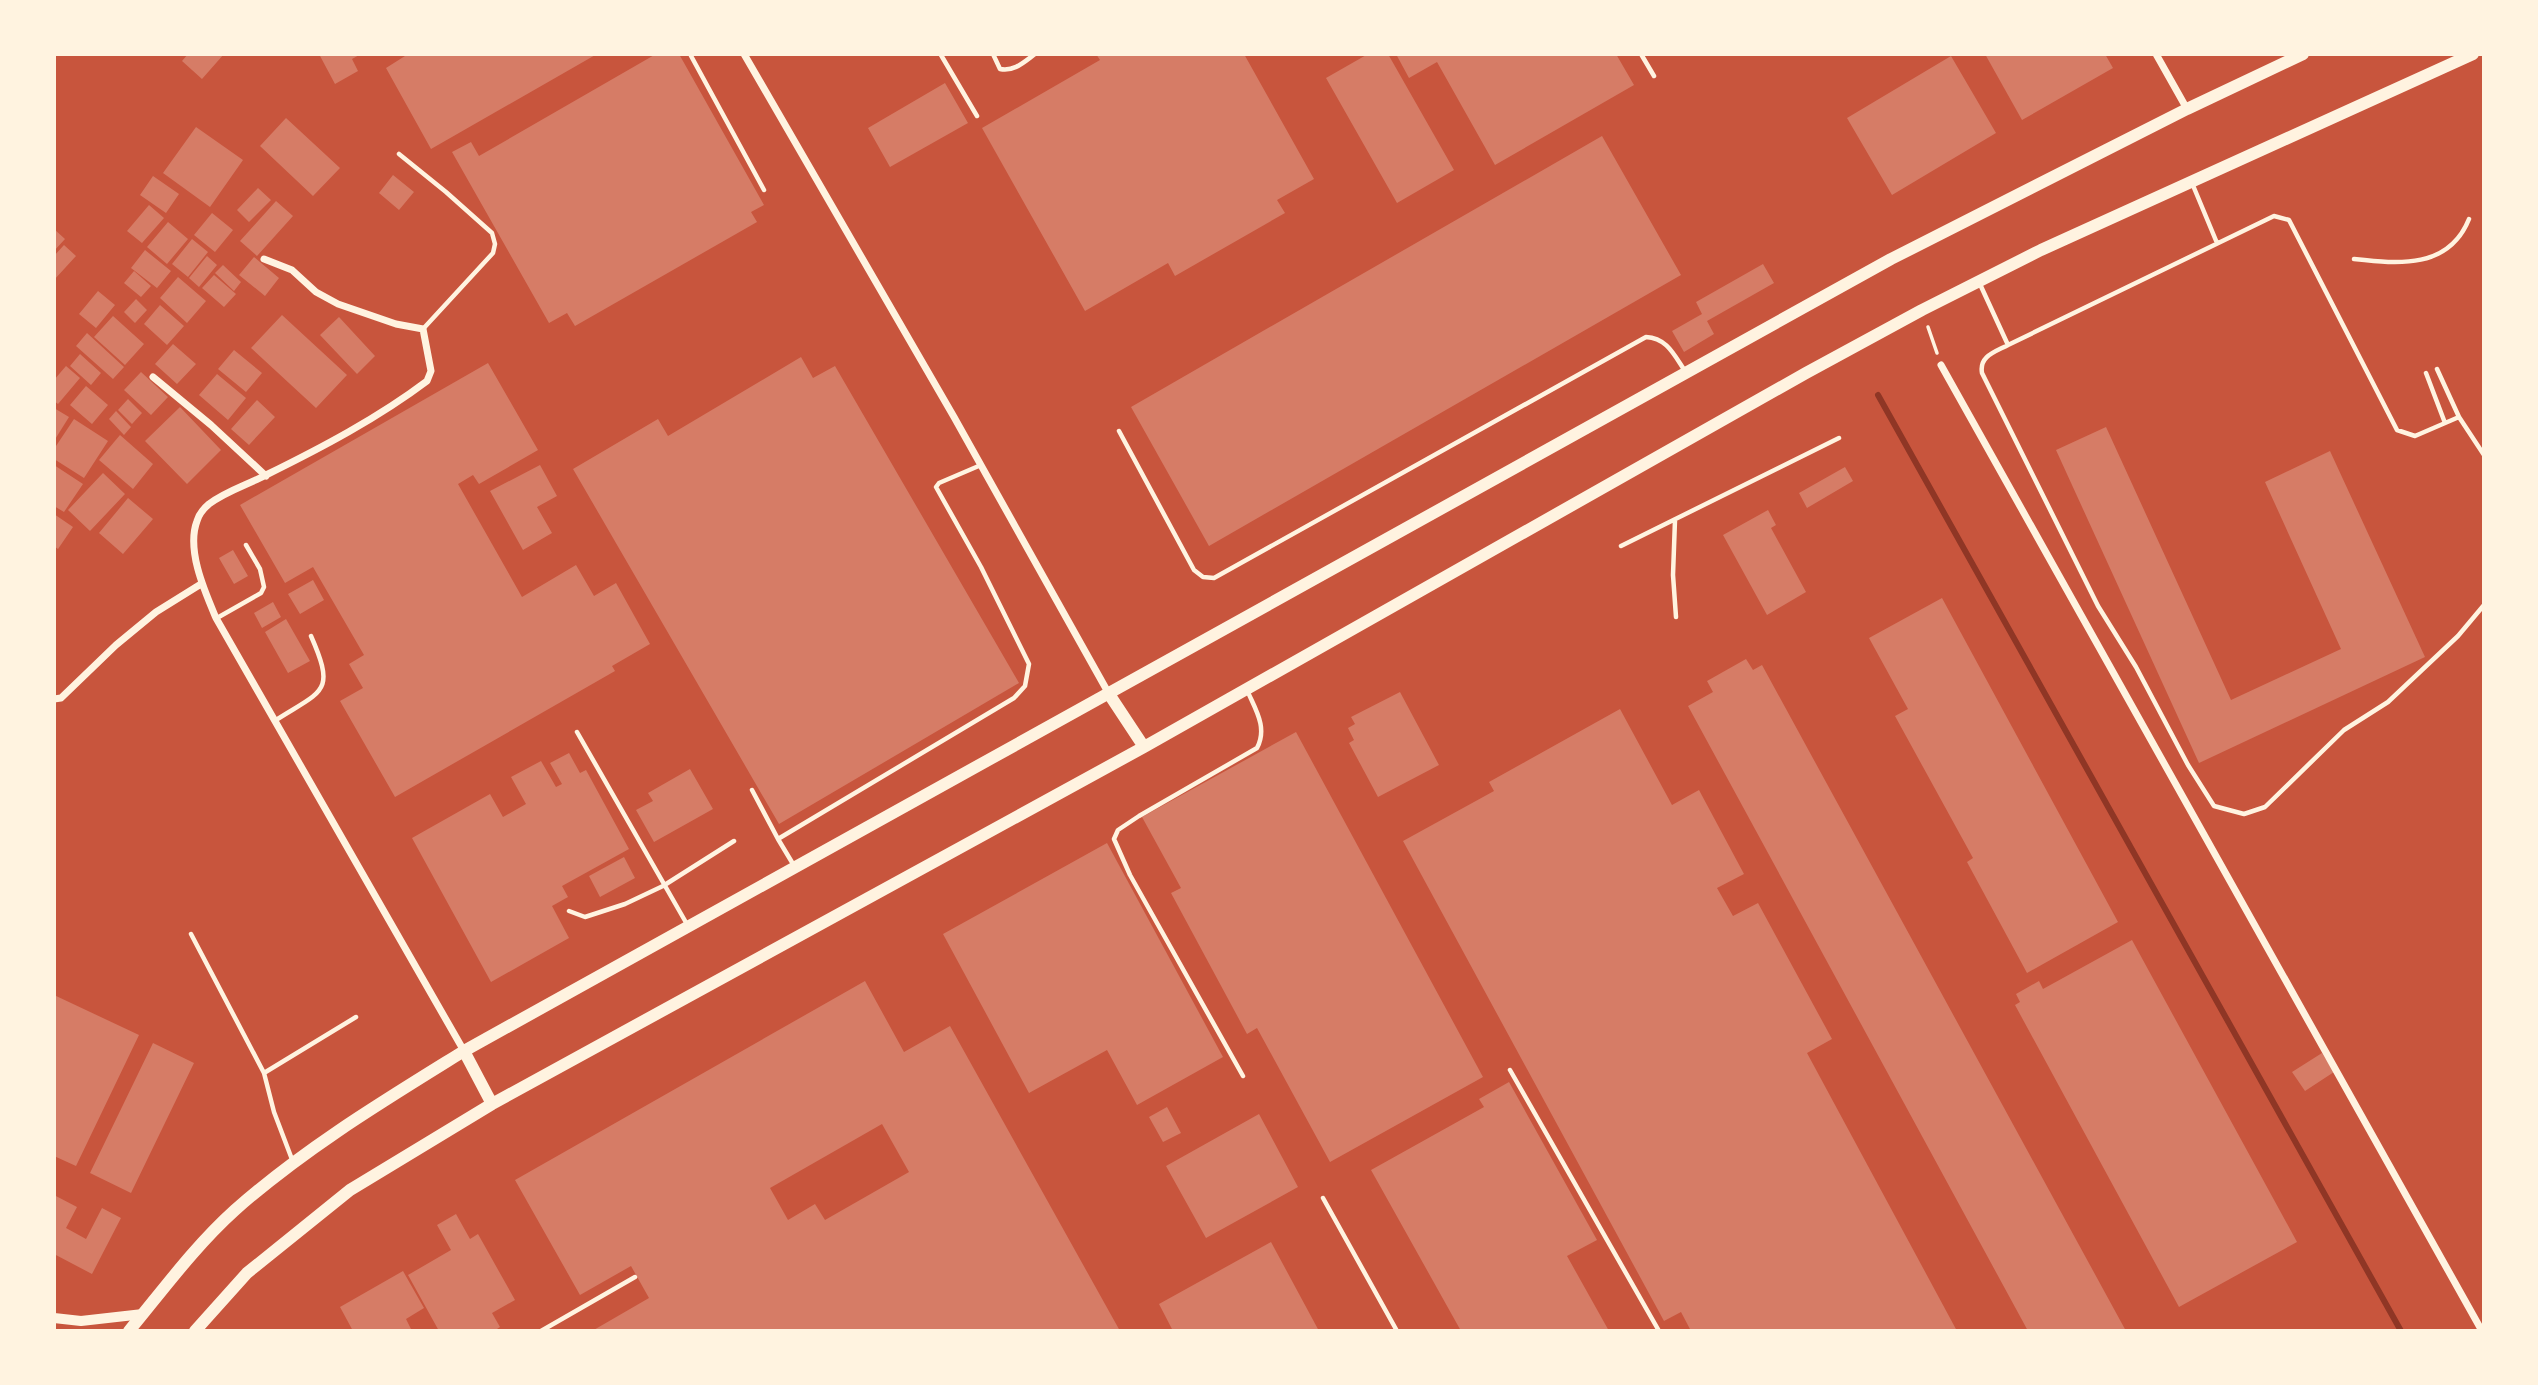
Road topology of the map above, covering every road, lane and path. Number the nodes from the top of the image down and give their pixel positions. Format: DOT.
graph roads {
  1 [pos="690,54"];
  2 [pos="744,54"];
  3 [pos="993,54"];
  4 [pos="1035,54"];
  5 [pos="1640,54"];
  6 [pos="2156,54"];
  7 [pos="2303,54"];
  8 [pos="2473,54"];
  9 [pos="941,55"];
  10 [pos="1654,76"];
  11 [pos="2187,108"];
  12 [pos="977,116"];
  13 [pos="399,154"];
  14 [pos="2191,181"];
  15 [pos="764,190"];
  16 [pos="2469,219"];
  17 [pos="2217,243"];
  18 [pos="264,259"];
  19 [pos="2354,259"];
  20 [pos="1979,281"];
  21 [pos="1919,312"];
  22 [pos="424,329"];
  23 [pos="2008,345"];
  24 [pos="1941,365"];
  25 [pos="2437,369"];
  26 [pos="1686,373"];
  27 [pos="2426,373"];
  28 [pos="153,377"];
  29 [pos="2459,416"];
  30 [pos="2445,423"];
  31 [pos="1119,431"];
  32 [pos="1839,439"];
  33 [pos="2484,455"];
  34 [pos="981,465"];
  35 [pos="266,475"];
  36 [pos="1675,520"];
  37 [pos="246,545"];
  38 [pos="1620,547"];
  39 [pos="201,584"];
  40 [pos="2484,605"];
  41 [pos="1676,617"];
  42 [pos="216,618"];
  43 [pos="311,636"];
  44 [pos="1247,689"];
  45 [pos="1109,694"];
  46 [pos="54,699"];
  47 [pos="275,721"];
  48 [pos="577,732"];
  49 [pos="1144,747"];
  50 [pos="752,790"];
  51 [pos="778,839"];
  52 [pos="734,841"];
  53 [pos="795,868"];
  54 [pos="663,886"];
  55 [pos="569,911"];
  56 [pos="688,927"];
  57 [pos="191,934"];
  58 [pos="356,1017"];
  59 [pos="464,1051"];
  60 [pos="1510,1070"];
  61 [pos="264,1073"];
  62 [pos="1243,1076"];
  63 [pos="492,1104"];
  64 [pos="293,1162"];
  65 [pos="1323,1198"];
  66 [pos="635,1278"];
  67 [pos="218,1305"];
  68 [pos="143,1314"];
  69 [pos="54,1318"];
  70 [pos="81,1326"];
  71 [pos="129,1331"];
  72 [pos="195,1331"];
  73 [pos="209,1331"];
  74 [pos="541,1331"];
  75 [pos="1398,1331"];
  76 [pos="1659,1331"];
  77 [pos="2482,1331"];
  1 -- 15 [label="lane"];
  2 -- 34 [label="street"];
  3 -- 4 [label="lane"];
  5 -- 10 [label="lane"];
  6 -- 11 [label="street"];
  7 -- 11 [label="main road"];
  8 -- 14 [label="main road"];
  9 -- 12 [label="lane"];
  11 -- 26 [label="main road"];
  13 -- 22 [label="lane"];
  14 -- 17 [label="lane"];
  14 -- 20 [label="main road"];
  16 -- 19 [label="lane"];
  17 -- 23 [label="lane"];
  17 -- 30 [label="lane"];
  18 -- 22 [label="street"];
  20 -- 21 [label="main road"];
  20 -- 23 [label="lane"];
  21 -- 24 [label="path"];
  21 -- 44 [label="main road"];
  22 -- 35 [label="street"];
  23 -- 40 [label="lane"];
  24 -- 77 [label="street"];
  25 -- 29 [label="lane"];
  26 -- 31 [label="lane"];
  26 -- 45 [label="main road"];
  27 -- 30 [label="lane"];
  28 -- 35 [label="street"];
  29 -- 30 [label="lane"];
  29 -- 33 [label="lane"];
  32 -- 36 [label="lane"];
  34 -- 45 [label="street"];
  34 -- 51 [label="lane"];
  35 -- 39 [label="street"];
  36 -- 38 [label="lane"];
  36 -- 41 [label="lane"];
  37 -- 42 [label="lane"];
  39 -- 42 [label="street"];
  39 -- 46 [label="street"];
  42 -- 47 [label="street"];
  43 -- 47 [label="lane"];
  44 -- 49 [label="main road"];
  44 -- 62 [label="lane"];
  45 -- 49 [label="main road"];
  45 -- 53 [label="main road"];
  47 -- 59 [label="street"];
  48 -- 54 [label="lane"];
  49 -- 63 [label="main road"];
  50 -- 51 [label="lane"];
  51 -- 53 [label="lane"];
  52 -- 54 [label="lane"];
  53 -- 56 [label="main road"];
  54 -- 55 [label="lane"];
  54 -- 56 [label="lane"];
  56 -- 59 [label="main road"];
  57 -- 61 [label="lane"];
  58 -- 61 [label="lane"];
  59 -- 63 [label="main road"];
  59 -- 64 [label="main road"];
  60 -- 76 [label="lane"];
  61 -- 64 [label="lane"];
  63 -- 67 [label="main road"];
  64 -- 68 [label="main road"];
  65 -- 75 [label="lane"];
  66 -- 74 [label="lane"];
  67 -- 72 [label="main road"];
  67 -- 73 [label="main road"];
  68 -- 70 [label="street"];
  68 -- 71 [label="main road"];
  69 -- 70 [label="street"];
}
